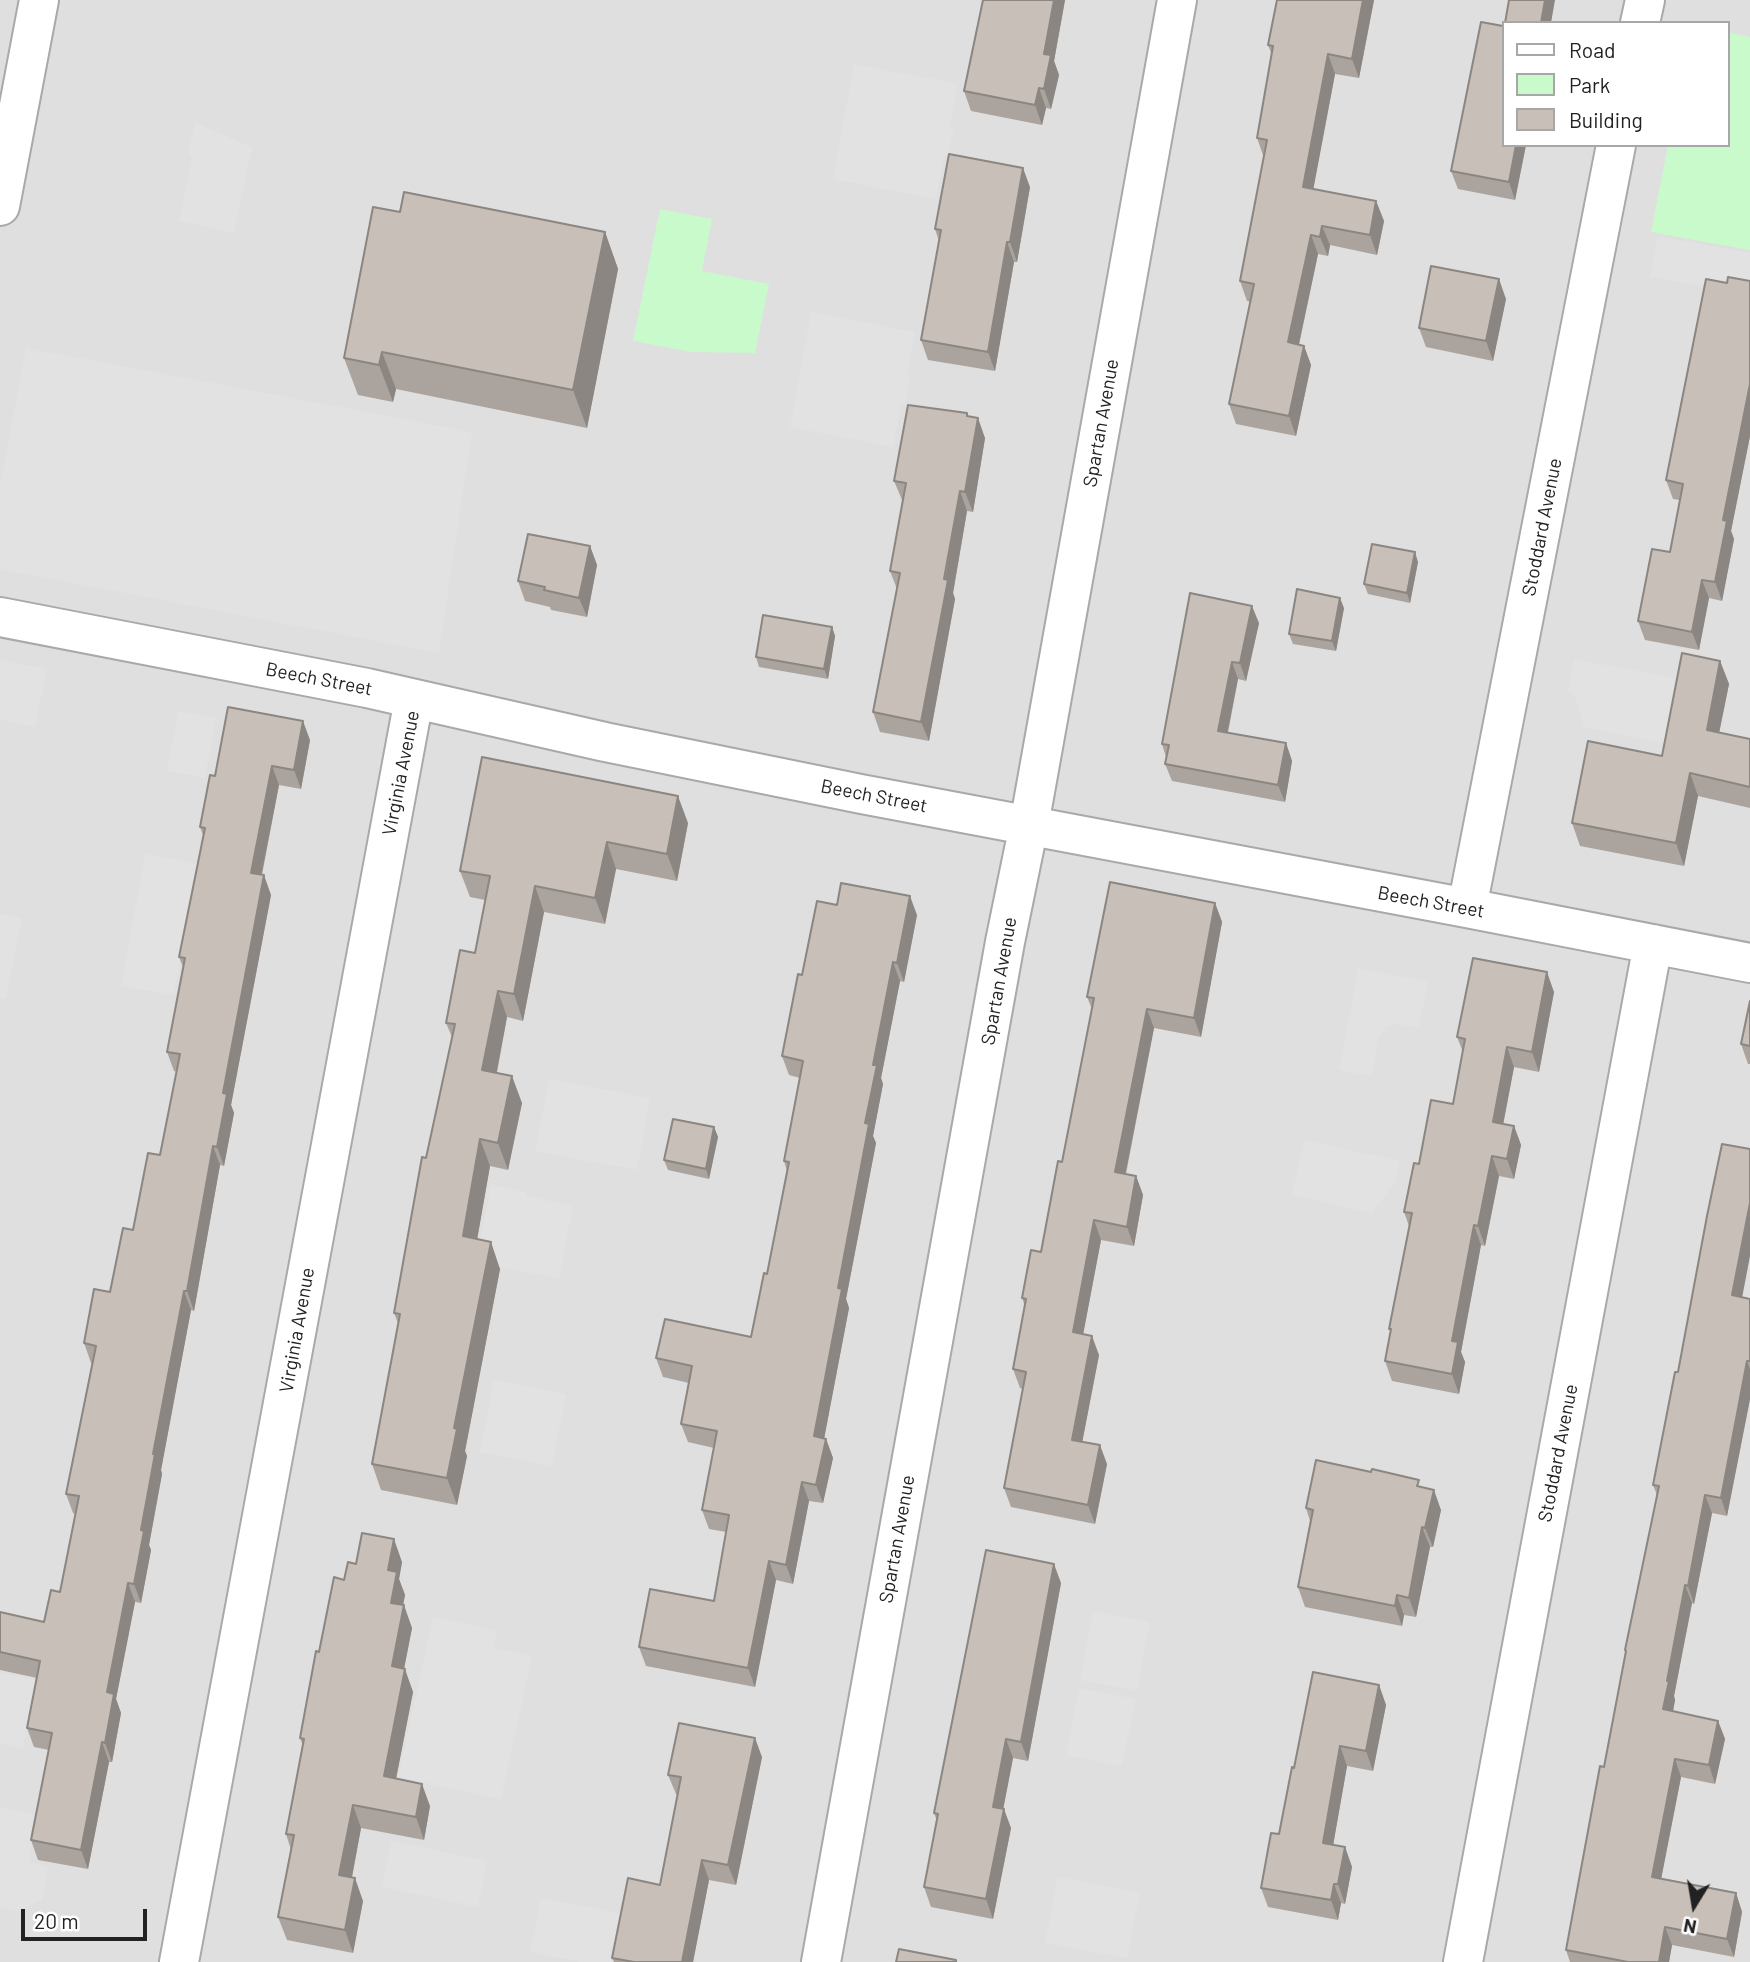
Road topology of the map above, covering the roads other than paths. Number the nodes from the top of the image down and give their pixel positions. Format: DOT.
graph roads {
  1 [pos="39,0"];
  2 [pos="1177,0"];
  3 [pos="1644,0"];
  4 [pos="1640,21"];
  5 [pos="1616,147"];
  6 [pos="0,206"];
  7 [pos="0,617"];
  8 [pos="414,699"];
  9 [pos="1029,825"];
  10 [pos="1467,908"];
  11 [pos="1653,944"];
  12 [pos="1750,963"];
  13 [pos="179,1962"];
  14 [pos="821,1962"];
  15 [pos="1463,1962"];
  1 -- 6 [label="street"];
  2 -- 9 [label="street, Spartan Avenue"];
  3 -- 4 [label="street"];
  5 -- 10 [label="street, Stoddard Avenue"];
  7 -- 8 [label="street, Beech Street"];
  8 -- 9 [label="street, Beech Street"];
  8 -- 13 [label="street, Virginia Avenue"];
  9 -- 10 [label="street, Beech Street"];
  9 -- 14 [label="street, Spartan Avenue"];
  10 -- 11 [label="street, Beech Street"];
  11 -- 12 [label="street, Beech Street"];
  11 -- 15 [label="street, Stoddard Avenue"];
}
